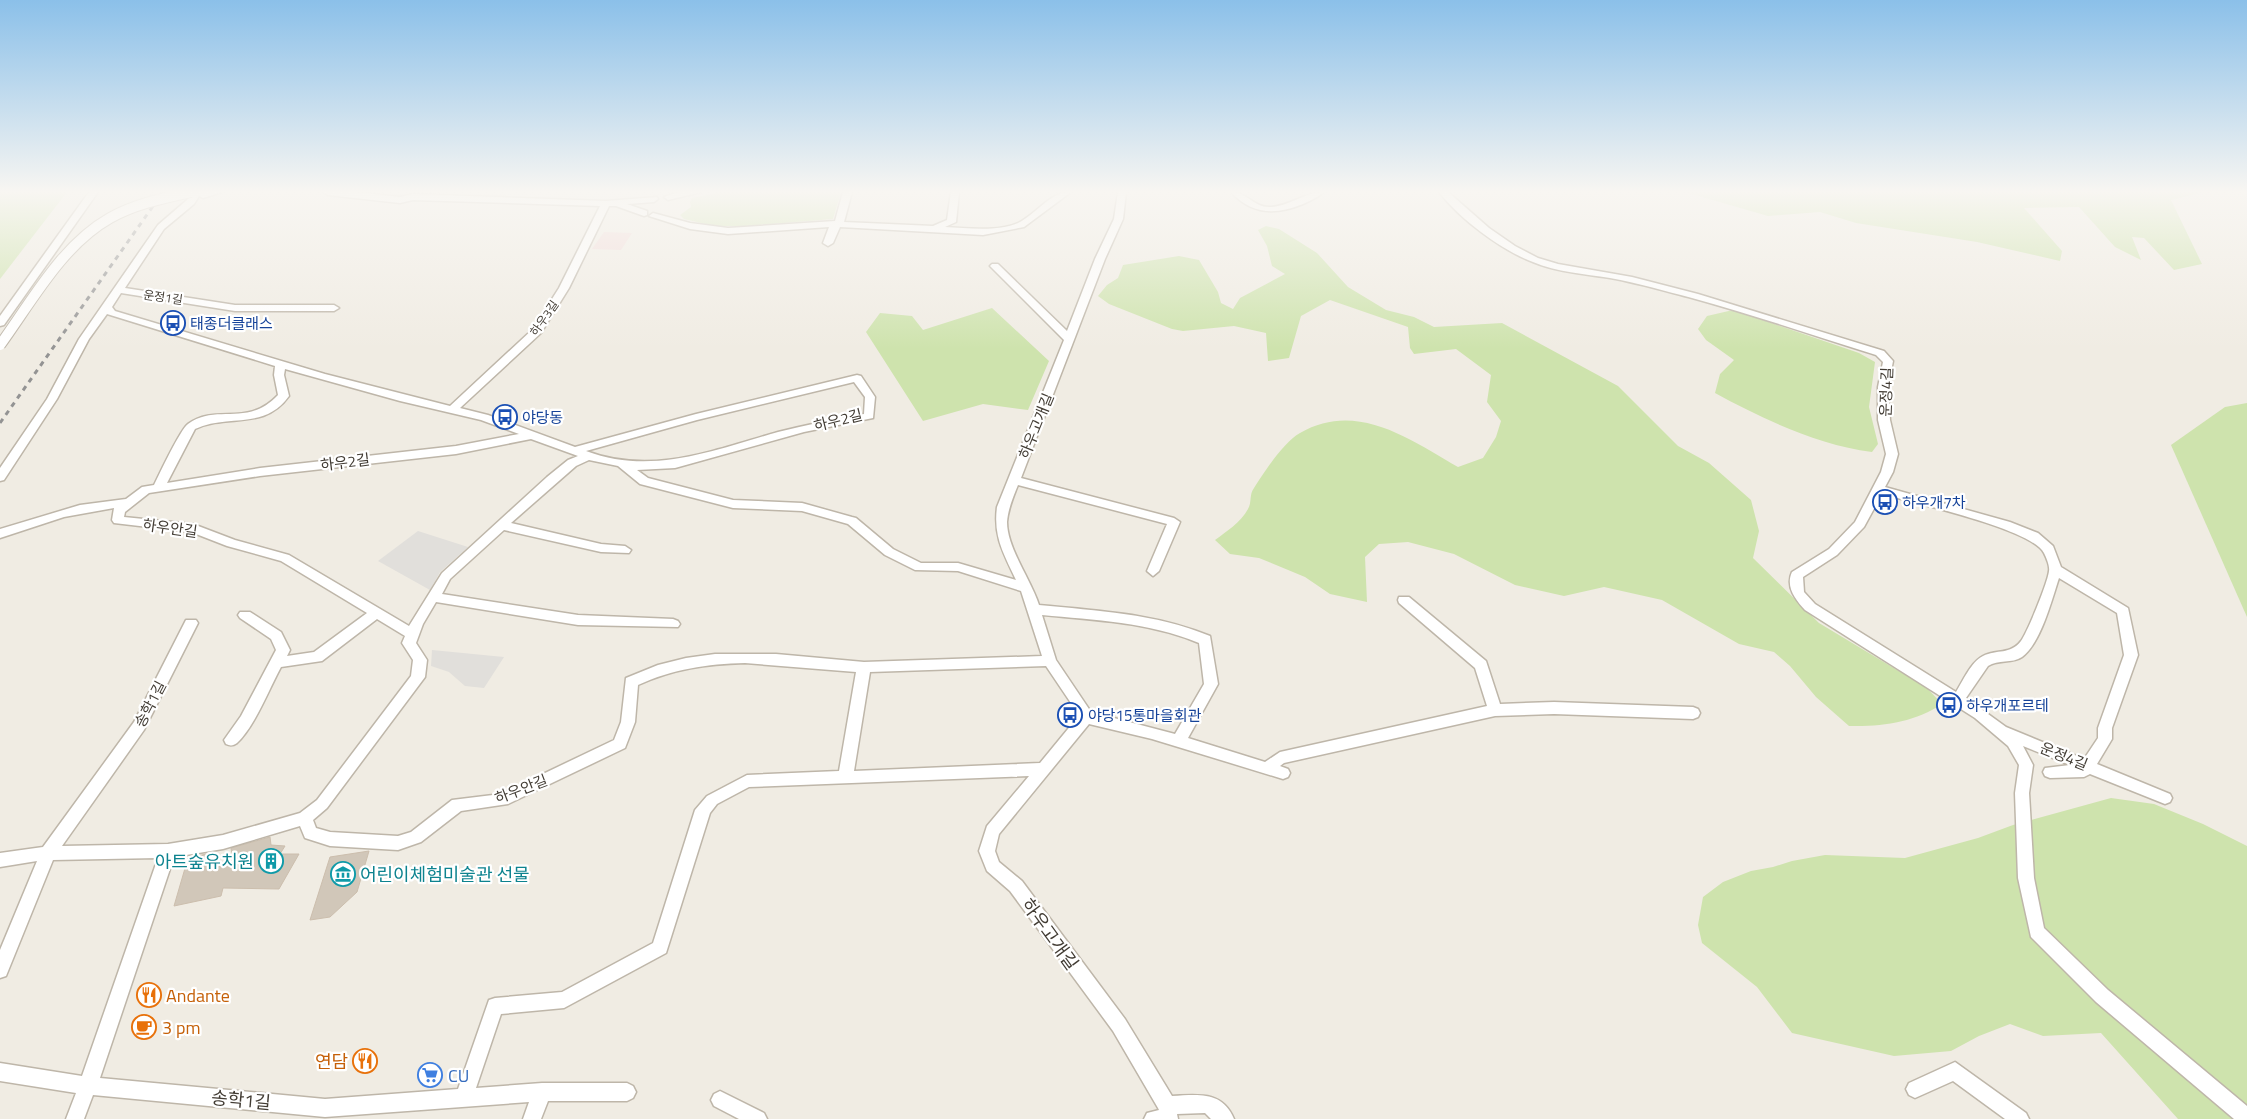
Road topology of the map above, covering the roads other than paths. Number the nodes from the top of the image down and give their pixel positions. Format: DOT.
graph roads {
  1 [pos="57,244"];
  2 [pos="78,244"];
  3 [pos="150,244"];
  4 [pos="588,244"];
  5 [pos="1108,244"];
  6 [pos="1508,244"];
  7 [pos="995,266"];
  8 [pos="118,290"];
  9 [pos="107,307"];
  10 [pos="334,308"];
  11 [pos="0,323"];
  12 [pos="1070,340"];
  13 [pos="0,345"];
  14 [pos="281,363"];
  15 [pos="452,410"];
  16 [pos="532,435"];
  17 [pos="574,451"];
  18 [pos="588,456"];
  19 [pos="620,464"];
  20 [pos="0,478"];
  21 [pos="1014,480"];
  22 [pos="158,488"];
  23 [pos="1878,489"];
  24 [pos="128,503"];
  25 [pos="500,525"];
  26 [pos="0,534"];
  27 [pos="625,550"];
  28 [pos="2056,570"];
  29 [pos="1153,571"];
  30 [pos="1025,588"];
  31 [pos="433,597"];
  32 [pos="1404,600"];
  33 [pos="1034,609"];
  34 [pos="376,613"];
  35 [pos="245,615"];
  36 [pos="191,623"];
  37 [pos="673,624"];
  38 [pos="412,634"];
  39 [pos="1050,661"];
  40 [pos="278,662"];
  41 [pos="864,667"];
  42 [pos="1958,700"];
  43 [pos="1495,710"];
  44 [pos="1693,713"];
  45 [pos="1084,715"];
  46 [pos="2001,731"];
  47 [pos="231,740"];
  48 [pos="1179,740"];
  49 [pos="2087,766"];
  50 [pos="1268,768"];
  51 [pos="1044,769"];
  52 [pos="2050,772"];
  53 [pos="1282,773"];
  54 [pos="846,776"];
  55 [pos="2165,798"];
  56 [pos="305,818"];
  57 [pos="168,851"];
  58 [pos="48,853"];
  59 [pos="0,860"];
  60 [pos="0,970"];
  61 [pos="0,1072"];
  62 [pos="88,1086"];
  63 [pos="1915,1089"];
  64 [pos="542,1092"];
  65 [pos="627,1092"];
  66 [pos="464,1098"];
  67 [pos="720,1100"];
  68 [pos="1168,1114"];
  69 [pos="2247,1118"];
  70 [pos="75,1119"];
  71 [pos="532,1119"];
  72 [pos="758,1119"];
  73 [pos="1153,1119"];
  74 [pos="1225,1119"];
  75 [pos="2020,1119"];
  1 -- 11 [label="street"];
  2 -- 13 [label="street, bridge"];
  3 -- 8 [label="street, 운정1길"];
  4 -- 15 [label="street, 하우3길"];
  5 -- 12 [label="street, 하우고개길"];
  6 -- 23 [label="street, 운정4길"];
  7 -- 12 [label="street"];
  8 -- 9 [label="street"];
  8 -- 10 [label="street, 운정1길"];
  9 -- 14 [label="street, 하우2길"];
  9 -- 20 [label="street"];
  12 -- 21 [label="street, 하우고개길"];
  14 -- 15 [label="street, 하우2길"];
  14 -- 22 [label="street"];
  15 -- 16 [label="street, 하우2길"];
  16 -- 17 [label="street, 하우2길"];
  16 -- 22 [label="street, 하우2길"];
  17 -- 18 [label="street, 하우2길"];
  17 -- 19 [label="street, 하우2길"];
  18 -- 19 [label="street, 하우2길"];
  18 -- 25 [label="street"];
  19 -- 30 [label="street"];
  21 -- 29 [label="street"];
  21 -- 30 [label="street, 하우고개길"];
  22 -- 24 [label="street, 하우2길"];
  23 -- 28 [label="street"];
  23 -- 42 [label="street, 운정4길"];
  24 -- 26 [label="street, 하우2길"];
  24 -- 34 [label="street, 하우안길"];
  25 -- 27 [label="street"];
  25 -- 31 [label="street"];
  28 -- 42 [label="street"];
  28 -- 49 [label="street"];
  30 -- 33 [label="street, 하우고개길"];
  31 -- 37 [label="street"];
  31 -- 38 [label="street"];
  32 -- 43 [label="street"];
  33 -- 39 [label="street, 하우고개길"];
  33 -- 48 [label="street"];
  34 -- 38 [label="street, 하우안길"];
  34 -- 40 [label="street"];
  35 -- 40 [label="street"];
  36 -- 58 [label="street, 송학1길"];
  38 -- 56 [label="street"];
  39 -- 41 [label="street"];
  39 -- 45 [label="street, 하우고개길"];
  40 -- 47 [label="street"];
  41 -- 54 [label="street"];
  41 -- 56 [label="street, 하우안길"];
  42 -- 46 [label="street, 운정4길"];
  43 -- 44 [label="street"];
  43 -- 50 [label="street"];
  45 -- 48 [label="street"];
  45 -- 51 [label="street, 하우고개길"];
  46 -- 49 [label="street, 운정4길"];
  46 -- 69 [label="street"];
  48 -- 50 [label="street"];
  49 -- 52 [label="street"];
  49 -- 55 [label="street, 운정4길"];
  50 -- 53 [label="street"];
  51 -- 54 [label="street"];
  51 -- 68 [label="street, 하우고개길"];
  54 -- 66 [label="street"];
  56 -- 57 [label="street"];
  57 -- 58 [label="street"];
  57 -- 62 [label="street"];
  58 -- 59 [label="street"];
  58 -- 60 [label="street, 송학1길"];
  61 -- 62 [label="street, 송학1길"];
  62 -- 66 [label="street, 송학1길"];
  62 -- 70 [label="street"];
  63 -- 75 [label="street"];
  64 -- 65 [label="street, 송학1길"];
  64 -- 66 [label="street, 송학1길"];
  64 -- 71 [label="street"];
  67 -- 72 [label="street"];
  68 -- 73 [label="street"];
  68 -- 74 [label="street"];
}
